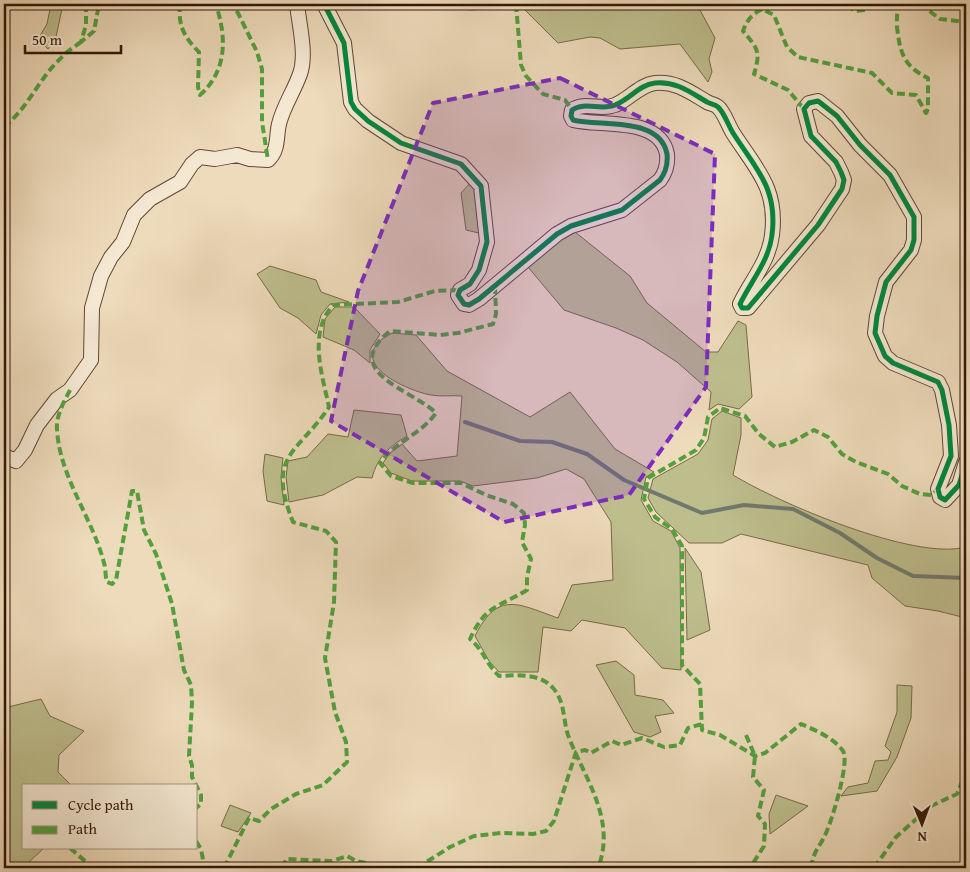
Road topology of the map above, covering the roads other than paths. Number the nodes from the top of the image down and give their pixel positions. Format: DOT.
graph roads {
  1 [pos="297,4"];
  2 [pos="324,4"];
  3 [pos="4,456"];
  4 [pos="966,462"];
  1 -- 3 [label="street"];
  2 -- 4 [label="street"];
}
